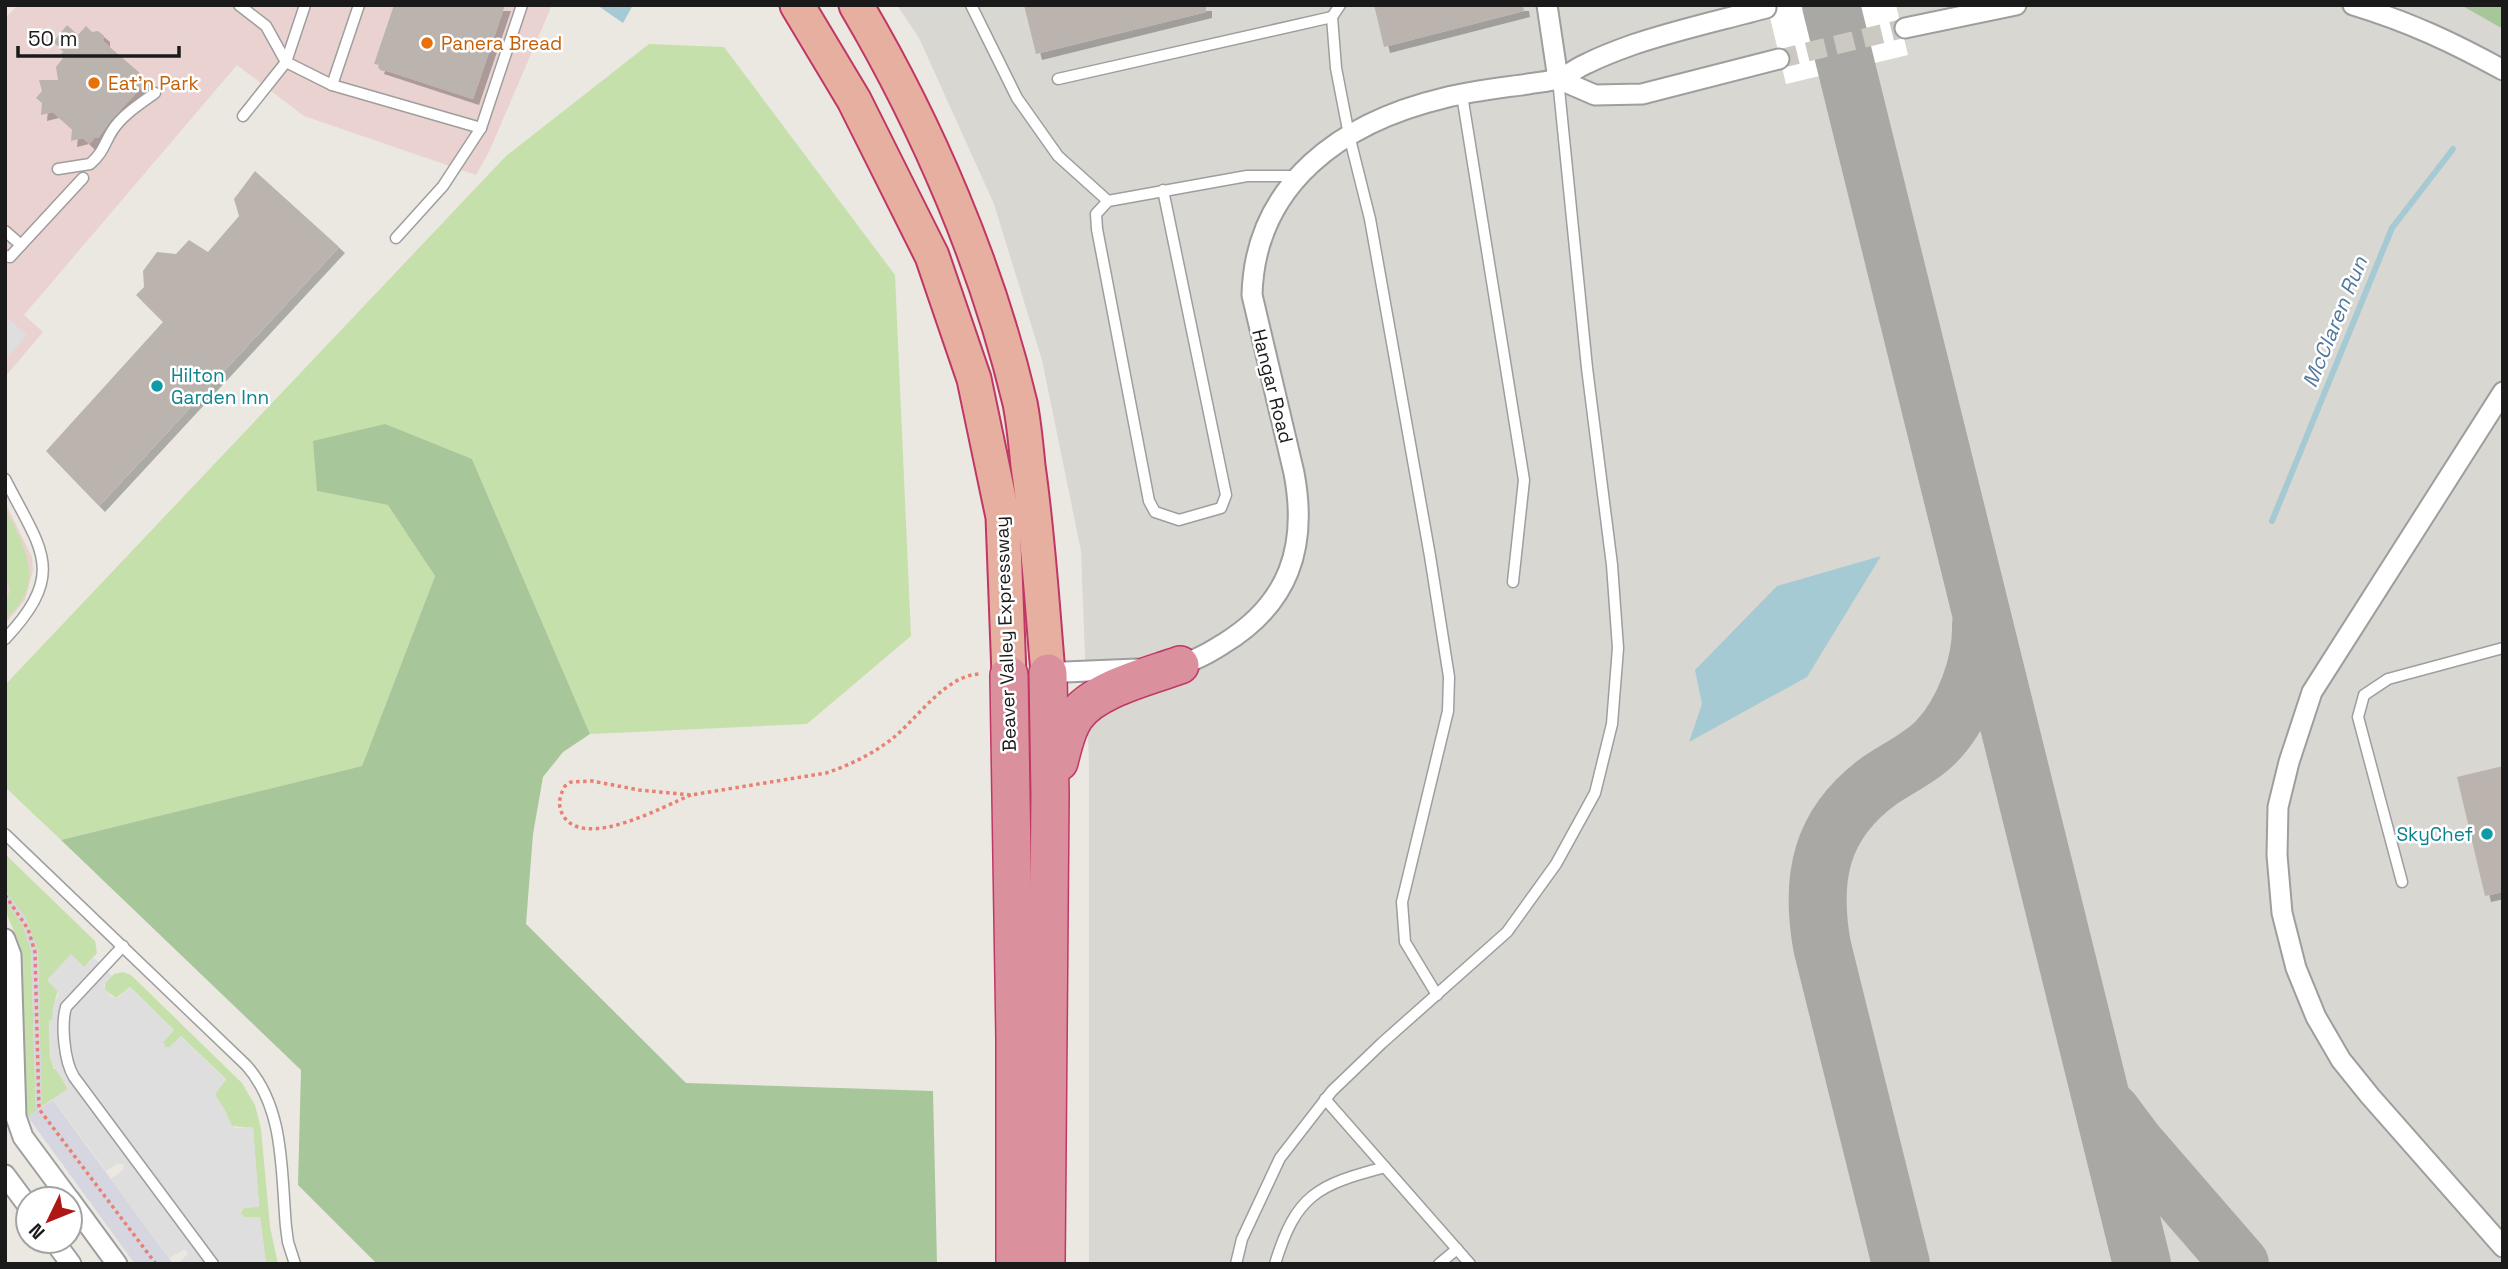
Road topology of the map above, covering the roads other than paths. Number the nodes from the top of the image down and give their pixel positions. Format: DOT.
graph roads {
  1 [pos="239,5"];
  2 [pos="305,5"];
  3 [pos="359,5"];
  4 [pos="522,5"];
  5 [pos="797,5"];
  6 [pos="856,5"];
  7 [pos="971,5"];
  8 [pos="1340,5"];
  9 [pos="1547,5"];
  10 [pos="2016,5"];
  11 [pos="2353,5"];
  12 [pos="1766,8"];
  13 [pos="1332,17"];
  14 [pos="1905,27"];
  15 [pos="1779,59"];
  16 [pos="286,62"];
  17 [pos="2503,70"];
  18 [pos="1058,79"];
  19 [pos="1558,79"];
  20 [pos="332,85"];
  21 [pos="155,93"];
  22 [pos="1462,95"];
  23 [pos="243,116"];
  24 [pos="481,128"];
  25 [pos="1349,135"];
  26 [pos="58,169"];
  27 [pos="1298,176"];
  28 [pos="83,178"];
  29 [pos="1163,191"];
  30 [pos="1108,201"];
  31 [pos="5,232"];
  32 [pos="396,239"];
  33 [pos="21,245"];
  34 [pos="8,257"];
  35 [pos="2503,392"];
  36 [pos="5,479"];
  37 [pos="1513,582"];
  38 [pos="5,639"];
  39 [pos="2503,648"];
  40 [pos="1180,665"];
  41 [pos="1048,673"];
  42 [pos="1009,675"];
  43 [pos="1049,794"];
  44 [pos="5,834"];
  45 [pos="2402,882"];
  46 [pos="5,939"];
  47 [pos="123,947"];
  48 [pos="1437,995"];
  49 [pos="1325,1100"];
  50 [pos="1385,1167"];
  51 [pos="59,1185"];
  52 [pos="84,1219"];
  53 [pos="2503,1247"];
  54 [pos="1457,1248"];
  55 [pos="117,1264"];
  56 [pos="213,1264"];
  57 [pos="295,1264"];
  58 [pos="1015,1264"];
  59 [pos="1045,1264"];
  60 [pos="1236,1264"];
  61 [pos="1275,1264"];
  62 [pos="1439,1264"];
  63 [pos="1470,1264"];
  1 -- 16 [label="lane"];
  2 -- 16 [label="lane"];
  3 -- 20 [label="lane"];
  4 -- 24 [label="lane"];
  5 -- 42 [label="highway, Beaver Valley Expressway"];
  6 -- 41 [label="highway, Beaver Valley Expressway"];
  7 -- 30 [label="lane"];
  8 -- 13 [label="lane"];
  9 -- 19 [label="street"];
  10 -- 14 [label="street"];
  11 -- 17 [label="street"];
  12 -- 19 [label="street, Hangar Road"];
  13 -- 18 [label="lane"];
  13 -- 25 [label="lane"];
  15 -- 19 [label="street"];
  16 -- 20 [label="lane"];
  16 -- 23 [label="lane"];
  19 -- 22 [label="street, Hangar Road"];
  19 -- 48 [label="lane"];
  20 -- 24 [label="lane"];
  21 -- 26 [label="lane"];
  22 -- 25 [label="street, Hangar Road"];
  22 -- 37 [label="lane"];
  24 -- 32 [label="lane"];
  25 -- 27 [label="street, Hangar Road"];
  25 -- 48 [label="lane"];
  27 -- 29 [label="lane"];
  27 -- 40 [label="street, Hangar Road"];
  28 -- 33 [label="lane"];
  29 -- 30 [label="lane"];
  29 -- 30 [label="lane"];
  31 -- 33 [label="lane"];
  33 -- 34 [label="lane"];
  35 -- 53 [label="street"];
  36 -- 38 [label="lane"];
  39 -- 45 [label="lane"];
  40 -- 41 [label="street, Hangar Road"];
  40 -- 43 [label="highway"];
  41 -- 42 [label="street, Hangar Road"];
  41 -- 43 [label="highway, Beaver Valley Expressway"];
  42 -- 58 [label="highway, Beaver Valley Expressway"];
  43 -- 59 [label="highway, Beaver Valley Expressway"];
  44 -- 47 [label="lane"];
  46 -- 51 [label="street"];
  47 -- 56 [label="lane"];
  47 -- 57 [label="lane"];
  48 -- 49 [label="lane"];
  49 -- 50 [label="lane"];
  49 -- 60 [label="lane"];
  50 -- 54 [label="lane"];
  50 -- 61 [label="lane"];
  52 -- 55 [label="street"];
  54 -- 62 [label="lane"];
  54 -- 63 [label="lane"];
}
